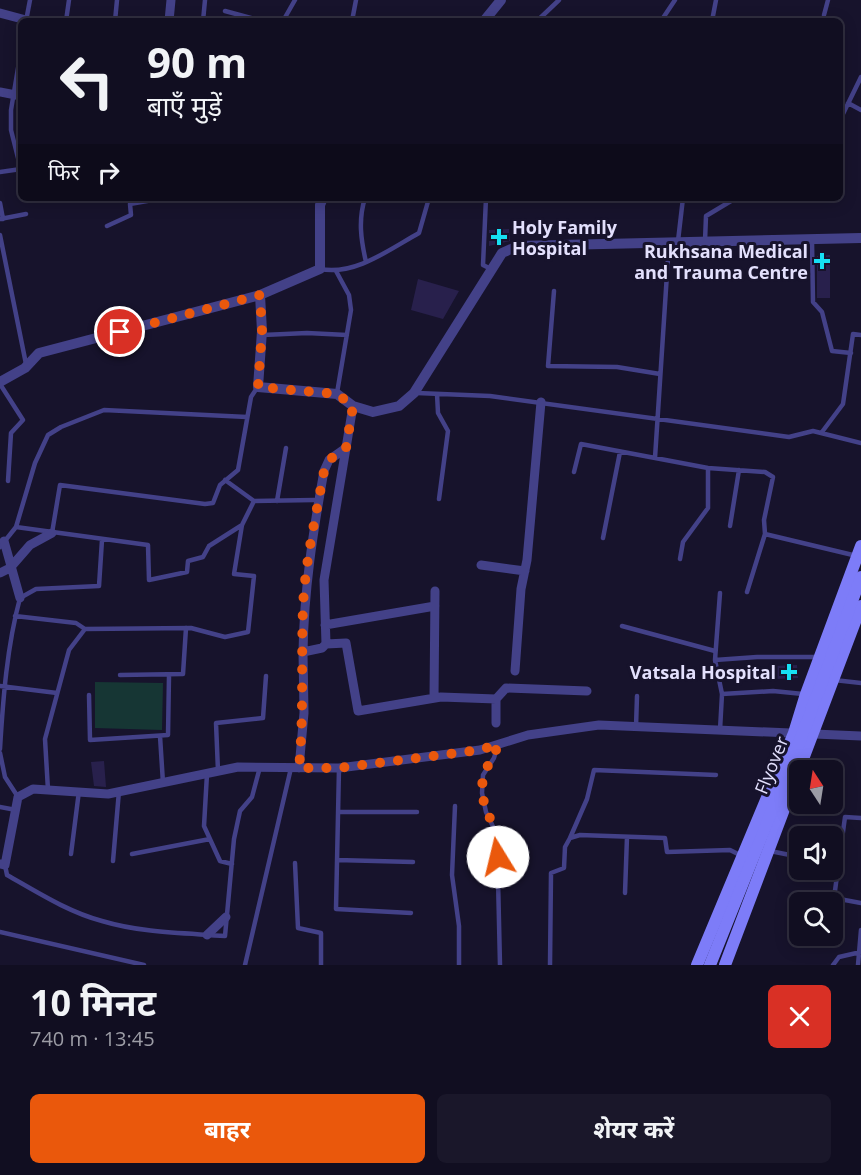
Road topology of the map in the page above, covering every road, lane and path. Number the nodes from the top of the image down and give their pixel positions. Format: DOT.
graph roads {
  1 [pos="30,0"];
  2 [pos="69,0"];
  3 [pos="117,0"];
  4 [pos="171,0"];
  5 [pos="205,0"];
  6 [pos="295,0"];
  7 [pos="356,0"];
  8 [pos="501,0"];
  9 [pos="559,0"];
  10 [pos="675,0"];
  11 [pos="716,0"];
  12 [pos="828,0"];
  13 [pos="225,11"];
  14 [pos="0,13"];
  15 [pos="824,15"];
  16 [pos="27,18"];
  17 [pos="66,18"];
  18 [pos="114,18"];
  19 [pos="170,18"];
  20 [pos="203,18"];
  21 [pos="251,18"];
  22 [pos="285,18"];
  23 [pos="353,18"];
  24 [pos="490,18"];
  25 [pos="540,18"];
  26 [pos="663,18"];
  27 [pos="713,18"];
  28 [pos="18,19"];
  29 [pos="861,77"];
  30 [pos="0,92"];
  31 [pos="17,95"];
  32 [pos="848,103"];
  33 [pos="861,110"];
  34 [pos="843,114"];
  35 [pos="18,158"];
  36 [pos="18,170"];
  37 [pos="0,172"];
  38 [pos="147,201"];
  39 [pos="322,201"];
  40 [pos="364,201"];
  41 [pos="428,201"];
  42 [pos="486,201"];
  43 [pos="682,201"];
  44 [pos="731,201"];
  45 [pos="0,204"];
  46 [pos="27,214"];
  47 [pos="2,219"];
  48 [pos="107,226"];
  49 [pos="0,238"];
  50 [pos="861,238"];
  51 [pos="812,240"];
  52 [pos="674,243"];
  53 [pos="705,243"];
  54 [pos="366,262"];
  55 [pos="320,269"];
  56 [pos="491,269"];
  57 [pos="336,271"];
  58 [pos="554,291"];
  59 [pos="260,295"];
  60 [pos="262,335"];
  61 [pos="347,335"];
  62 [pos="861,335"];
  63 [pos="851,353"];
  64 [pos="27,367"];
  65 [pos="660,374"];
  66 [pos="0,383"];
  67 [pos="258,387"];
  68 [pos="414,393"];
  69 [pos="337,394"];
  70 [pos="437,394"];
  71 [pos="541,402"];
  72 [pos="353,406"];
  73 [pos="248,417"];
  74 [pos="657,418"];
  75 [pos="822,432"];
  76 [pos="861,443"];
  77 [pos="286,448"];
  78 [pos="346,448"];
  79 [pos="620,452"];
  80 [pos="655,458"];
  81 [pos="708,468"];
  82 [pos="739,470"];
  83 [pos="574,472"];
  84 [pos="225,480"];
  85 [pos="8,481"];
  86 [pos="439,499"];
  87 [pos="254,501"];
  88 [pos="277,501"];
  89 [pos="315,505"];
  90 [pos="335,512"];
  91 [pos="242,525"];
  92 [pos="730,526"];
  93 [pos="16,527"];
  94 [pos="52,533"];
  95 [pos="765,534"];
  96 [pos="603,538"];
  97 [pos="102,540"];
  98 [pos="2,544"];
  99 [pos="859,551"];
  100 [pos="680,560"];
  101 [pos="481,565"];
  102 [pos="10,568"];
  103 [pos="525,571"];
  104 [pos="0,573"];
  105 [pos="861,577"];
  106 [pos="435,591"];
  107 [pos="747,592"];
  108 [pos="720,593"];
  109 [pos="20,598"];
  110 [pos="435,606"];
  111 [pos="861,606"];
  112 [pos="15,616"];
  113 [pos="325,625"];
  114 [pos="622,626"];
  115 [pos="186,628"];
  116 [pos="85,629"];
  117 [pos="326,644"];
  118 [pos="716,651"];
  119 [pos="303,652"];
  120 [pos="819,656"];
  121 [pos="715,660"];
  122 [pos="515,670"];
  123 [pos="120,675"];
  124 [pos="170,675"];
  125 [pos="266,676"];
  126 [pos="832,680"];
  127 [pos="861,683"];
  128 [pos="3,686"];
  129 [pos="586,691"];
  130 [pos="57,693"];
  131 [pos="722,694"];
  132 [pos="806,694"];
  133 [pos="89,695"];
  134 [pos="637,696"];
  135 [pos="434,698"];
  136 [pos="496,699"];
  137 [pos="496,723"];
  138 [pos="636,727"];
  139 [pos="720,730"];
  140 [pos="794,733"];
  141 [pos="811,734"];
  142 [pos="160,736"];
  143 [pos="861,736"];
  144 [pos="498,744"];
  145 [pos="0,755"];
  146 [pos="260,767"];
  147 [pos="295,768"];
  148 [pos="339,768"];
  149 [pos="218,771"];
  150 [pos="207,774"];
  151 [pos="716,775"];
  152 [pos="163,783"];
  153 [pos="48,790"];
  154 [pos="119,791"];
  155 [pos="79,792"];
  156 [pos="18,797"];
  157 [pos="455,806"];
  158 [pos="0,807"];
  159 [pos="15,810"];
  160 [pos="338,812"];
  161 [pos="417,812"];
  162 [pos="861,818"];
  163 [pos="843,827"];
  164 [pos="627,837"];
  165 [pos="570,838"];
  166 [pos="210,839"];
  167 [pos="745,850"];
  168 [pos="767,850"];
  169 [pos="71,854"];
  170 [pos="132,854"];
  171 [pos="789,855"];
  172 [pos="337,860"];
  173 [pos="113,861"];
  174 [pos="413,862"];
  175 [pos="295,863"];
  176 [pos="231,864"];
  177 [pos="2,865"];
  178 [pos="835,880"];
  179 [pos="625,893"];
  180 [pos="861,903"];
  181 [pos="411,913"];
  182 [pos="226,917"];
  183 [pos="861,930"];
  184 [pos="0,932"];
  185 [pos="207,934"];
  186 [pos="860,952"];
  187 [pos="144,965"];
  188 [pos="245,965"];
  189 [pos="321,965"];
  190 [pos="459,965"];
  191 [pos="500,965"];
  192 [pos="550,965"];
  193 [pos="697,965"];
  194 [pos="710,965"];
  195 [pos="725,965"];
  196 [pos="833,965"];
  197 [pos="858,965"];
  1 -- 16 [label="lane"];
  2 -- 17 [label="lane"];
  3 -- 18 [label="lane"];
  4 -- 19 [label="street"];
  5 -- 20 [label="lane"];
  6 -- 22 [label="lane"];
  7 -- 23 [label="lane"];
  8 -- 24 [label="street"];
  9 -- 25 [label="lane"];
  10 -- 26 [label="lane"];
  11 -- 27 [label="lane"];
  12 -- 15 [label="lane"];
  13 -- 21 [label="lane"];
  14 -- 28 [label="street"];
  29 -- 32 [label="lane"];
  30 -- 31 [label="street"];
  31 -- 35 [label="lane"];
  32 -- 33 [label="lane"];
  32 -- 34 [label="lane"];
  36 -- 37 [label="lane"];
  38 -- 48 [label="lane"];
  39 -- 55 [label="street"];
  40 -- 54 [label="lane"];
  41 -- 54 [label="lane"];
  42 -- 56 [label="lane"];
  43 -- 52 [label="lane"];
  44 -- 53 [label="lane"];
  45 -- 47 [label="lane"];
  46 -- 47 [label="lane"];
  49 -- 64 [label="lane"];
  50 -- 51 [label="street"];
  51 -- 53 [label="street"];
  51 -- 63 [label="lane"];
  52 -- 53 [label="street"];
  52 -- 56 [label="street"];
  52 -- 65 [label="lane"];
  54 -- 57 [label="lane"];
  55 -- 57 [label="lane"];
  55 -- 59 [label="street"];
  56 -- 68 [label="street"];
  57 -- 61 [label="lane"];
  58 -- 65 [label="lane"];
  59 -- 60 [label="street"];
  59 -- 64 [label="street"];
  60 -- 61 [label="lane"];
  60 -- 67 [label="street"];
  61 -- 69 [label="lane"];
  62 -- 63 [label="lane"];
  63 -- 75 [label="lane"];
  64 -- 66 [label="street"];
  65 -- 74 [label="lane"];
  66 -- 85 [label="lane"];
  67 -- 69 [label="street"];
  67 -- 73 [label="lane"];
  68 -- 70 [label="lane"];
  68 -- 72 [label="street"];
  69 -- 72 [label="street"];
  70 -- 71 [label="lane"];
  70 -- 86 [label="lane"];
  71 -- 74 [label="lane"];
  71 -- 103 [label="street"];
  72 -- 78 [label="street"];
  73 -- 84 [label="lane"];
  73 -- 93 [label="lane"];
  74 -- 75 [label="lane"];
  74 -- 80 [label="lane"];
  75 -- 76 [label="lane"];
  77 -- 88 [label="lane"];
  78 -- 89 [label="street"];
  78 -- 90 [label="street"];
  79 -- 80 [label="lane"];
  79 -- 83 [label="lane"];
  79 -- 96 [label="lane"];
  80 -- 81 [label="lane"];
  81 -- 82 [label="lane"];
  81 -- 100 [label="lane"];
  82 -- 92 [label="lane"];
  82 -- 95 [label="lane"];
  84 -- 87 [label="lane"];
  84 -- 94 [label="lane"];
  87 -- 88 [label="lane"];
  87 -- 91 [label="lane"];
  88 -- 89 [label="lane"];
  89 -- 90 [label="street"];
  89 -- 119 [label="street"];
  90 -- 113 [label="street"];
  91 -- 97 [label="lane"];
  91 -- 115 [label="lane"];
  93 -- 94 [label="lane"];
  93 -- 98 [label="lane"];
  94 -- 97 [label="lane"];
  94 -- 102 [label="street"];
  95 -- 99 [label="lane"];
  95 -- 107 [label="lane"];
  97 -- 109 [label="lane"];
  98 -- 102 [label="street"];
  99 -- 120 [label="main road"];
  101 -- 103 [label="street"];
  102 -- 104 [label="street"];
  102 -- 109 [label="street"];
  103 -- 122 [label="street"];
  105 -- 194 [label="main road, Flyover, bridge"];
  106 -- 110 [label="street"];
  108 -- 118 [label="lane"];
  109 -- 112 [label="lane"];
  110 -- 113 [label="street"];
  110 -- 135 [label="street"];
  111 -- 126 [label="main road"];
  112 -- 116 [label="lane"];
  112 -- 128 [label="lane"];
  113 -- 117 [label="street"];
  114 -- 118 [label="lane"];
  115 -- 116 [label="lane"];
  115 -- 124 [label="lane"];
  116 -- 130 [label="lane"];
  117 -- 119 [label="street"];
  117 -- 135 [label="street"];
  118 -- 121 [label="lane"];
  119 -- 147 [label="street"];
  120 -- 121 [label="lane"];
  120 -- 132 [label="main road"];
  121 -- 131 [label="lane"];
  123 -- 124 [label="lane"];
  124 -- 142 [label="lane"];
  125 -- 149 [label="lane"];
  126 -- 127 [label="lane"];
  126 -- 141 [label="main road"];
  128 -- 130 [label="lane"];
  128 -- 145 [label="lane"];
  129 -- 136 [label="street"];
  130 -- 153 [label="lane"];
  131 -- 132 [label="lane"];
  131 -- 139 [label="lane"];
  132 -- 140 [label="main road"];
  133 -- 142 [label="lane"];
  134 -- 138 [label="lane"];
  135 -- 136 [label="street"];
  136 -- 137 [label="street"];
  138 -- 139 [label="street"];
  138 -- 144 [label="street"];
  139 -- 140 [label="street"];
  140 -- 141 [label="street"];
  140 -- 167 [label="main road"];
  141 -- 143 [label="street"];
  141 -- 168 [label="main road"];
  142 -- 152 [label="lane"];
  144 -- 148 [label="street"];
  144 -- 191 [label="lane"];
  145 -- 156 [label="lane"];
  146 -- 147 [label="street"];
  146 -- 149 [label="street"];
  146 -- 176 [label="lane"];
  147 -- 148 [label="street"];
  147 -- 188 [label="lane"];
  148 -- 160 [label="lane"];
  149 -- 150 [label="street"];
  150 -- 152 [label="street"];
  150 -- 166 [label="lane"];
  151 -- 165 [label="lane"];
  152 -- 154 [label="street"];
  153 -- 155 [label="street"];
  153 -- 156 [label="street"];
  154 -- 155 [label="street"];
  154 -- 173 [label="lane"];
  155 -- 169 [label="lane"];
  156 -- 159 [label="street"];
  157 -- 190 [label="lane"];
  158 -- 159 [label="lane"];
  159 -- 177 [label="street"];
  160 -- 161 [label="lane"];
  160 -- 172 [label="lane"];
  162 -- 163 [label="lane"];
  164 -- 165 [label="lane"];
  164 -- 167 [label="lane"];
  164 -- 179 [label="lane"];
  165 -- 192 [label="lane"];
  166 -- 170 [label="lane"];
  166 -- 176 [label="lane"];
  167 -- 168 [label="lane"];
  167 -- 193 [label="main road"];
  168 -- 171 [label="lane"];
  168 -- 195 [label="main road"];
  172 -- 174 [label="lane"];
  172 -- 181 [label="lane"];
  175 -- 189 [label="lane"];
  176 -- 182 [label="lane"];
  177 -- 185 [label="lane"];
  178 -- 180 [label="lane"];
  182 -- 185 [label="street"];
  183 -- 186 [label="lane"];
  184 -- 187 [label="lane"];
  186 -- 196 [label="lane"];
  186 -- 197 [label="lane"];
}
